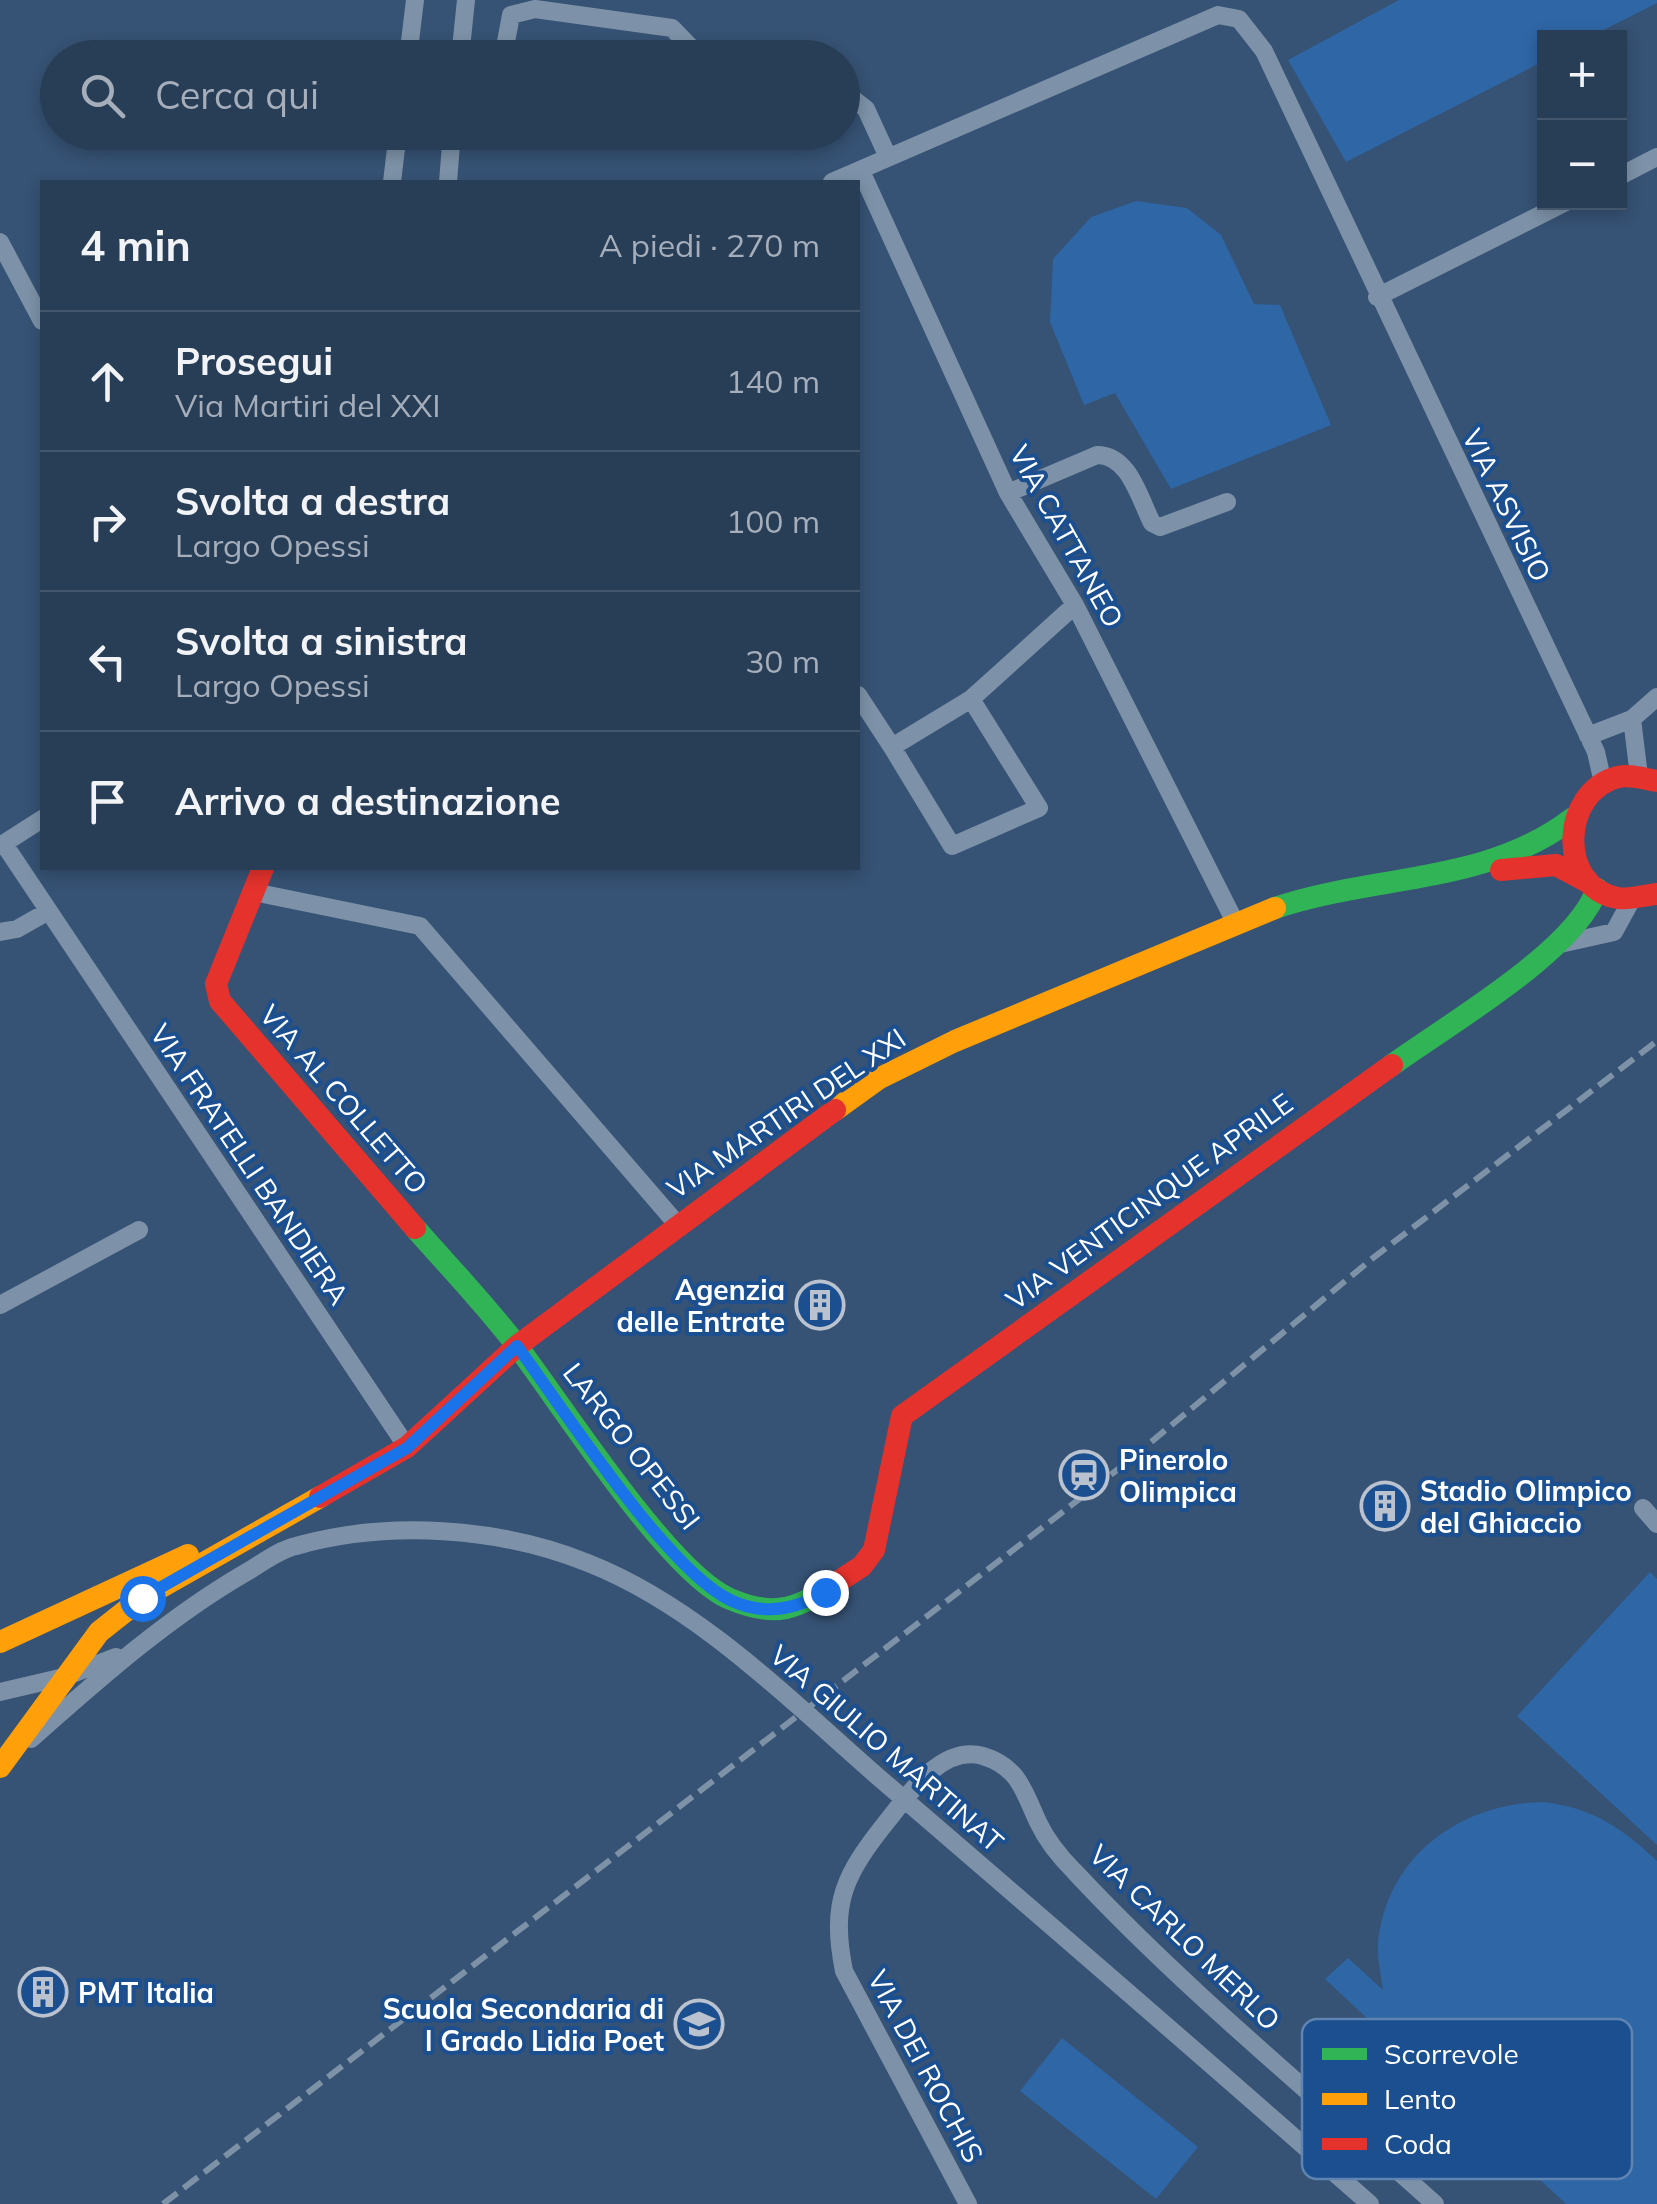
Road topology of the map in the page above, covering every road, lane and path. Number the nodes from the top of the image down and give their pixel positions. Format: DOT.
graph roads {
  1 [pos="415,0"];
  2 [pos="466,0"];
  3 [pos="410,40"];
  4 [pos="462,40"];
  5 [pos="506,40"];
  6 [pos="683,40"];
  7 [pos="860,104"];
  8 [pos="396,150"];
  9 [pos="451,150"];
  10 [pos="888,157"];
  11 [pos="1657,158"];
  12 [pos="861,171"];
  13 [pos="1627,173"];
  14 [pos="392,180"];
  15 [pos="448,180"];
  16 [pos="837,180"];
  17 [pos="1550,210"];
  18 [pos="0,242"];
  19 [pos="1377,296"];
  20 [pos="40,317"];
  21 [pos="1008,493"];
  22 [pos="1227,502"];
  23 [pos="1075,604"];
  24 [pos="1657,696"];
  25 [pos="860,697"];
  26 [pos="971,698"];
  27 [pos="1632,719"];
  28 [pos="1588,736"];
  29 [pos="892,747"];
  30 [pos="1648,779"];
  31 [pos="1603,782"];
  32 [pos="1573,818"];
  33 [pos="40,820"];
  34 [pos="2,845"];
  35 [pos="262,870"];
  36 [pos="1431,876"];
  37 [pos="1594,887"];
  38 [pos="254,892"];
  39 [pos="1646,898"];
  40 [pos="47,912"];
  41 [pos="1235,922"];
  42 [pos="0,932"];
  43 [pos="1560,944"];
  44 [pos="677,1224"];
  45 [pos="138,1230"];
  46 [pos="0,1305"];
  47 [pos="517,1346"];
  48 [pos="407,1448"];
  49 [pos="298,1508"];
  50 [pos="1643,1508"];
  51 [pos="1657,1524"];
  52 [pos="862,1566"];
  53 [pos="0,1642"];
  54 [pos="130,1652"];
  55 [pos="64,1677"];
  56 [pos="0,1692"];
  57 [pos="956,1758"];
  58 [pos="6,1761"];
  59 [pos="1302,2085"];
  60 [pos="1302,2145"];
  61 [pos="1341,2179"];
  62 [pos="1407,2179"];
  63 [pos="968,2204"];
  64 [pos="1370,2204"];
  65 [pos="1435,2204"];
  1 -- 3 [label="street"];
  2 -- 4 [label="street"];
  5 -- 6 [label="street"];
  7 -- 10 [label="street"];
  8 -- 14 [label="street"];
  9 -- 15 [label="street"];
  10 -- 12 [label="street"];
  10 -- 19 [label="street, VIA ASVISIO"];
  11 -- 13 [label="street"];
  12 -- 16 [label="street"];
  12 -- 21 [label="street, VIA CATTANEO"];
  17 -- 19 [label="street"];
  18 -- 20 [label="street"];
  19 -- 28 [label="street, VIA ASVISIO"];
  21 -- 22 [label="street"];
  21 -- 23 [label="street, VIA CATTANEO"];
  23 -- 26 [label="street"];
  23 -- 41 [label="street, VIA CATTANEO"];
  24 -- 27 [label="street"];
  25 -- 29 [label="street"];
  26 -- 29 [label="street"];
  26 -- 29 [label="street"];
  27 -- 28 [label="street"];
  27 -- 30 [label="street"];
  28 -- 31 [label="street, VIA ASVISIO"];
  30 -- 31 [label="street"];
  31 -- 32 [label="street, VIA MARTIRI DEL XXI"];
  32 -- 36 [label="street, VIA MARTIRI DEL XXI"];
  32 -- 37 [label="street"];
  33 -- 34 [label="street"];
  34 -- 40 [label="street, VIA FRATELLI BANDIERA"];
  35 -- 38 [label="street, VIA AL COLLETTO"];
  36 -- 37 [label="street, VIA MARTIRI DEL XXI"];
  36 -- 41 [label="street, VIA MARTIRI DEL XXI"];
  37 -- 39 [label="street, VIA MARTIRI DEL XXI"];
  37 -- 43 [label="street, VIA VENTICINQUE APRILE"];
  38 -- 44 [label="street"];
  38 -- 47 [label="street, VIA AL COLLETTO"];
  39 -- 43 [label="street"];
  40 -- 42 [label="street"];
  40 -- 48 [label="street, VIA FRATELLI BANDIERA"];
  41 -- 44 [label="street, VIA MARTIRI DEL XXI"];
  43 -- 52 [label="street, VIA VENTICINQUE APRILE"];
  44 -- 47 [label="street, VIA MARTIRI DEL XXI"];
  45 -- 46 [label="street"];
  47 -- 48 [label="street, VIA MARTIRI DEL XXI"];
  47 -- 52 [label="street, LARGO OPESSI"];
  48 -- 49 [label="street, VIA MARTIRI DEL XXI"];
  49 -- 53 [label="street, VIA MARTIRI DEL XXI"];
  49 -- 55 [label="street, VIA MARTIRI DEL XXI"];
  50 -- 51 [label="street"];
  54 -- 55 [label="street"];
  54 -- 58 [label="street, VIA MARTIRI DEL XXI"];
  54 -- 60 [label="street, VIA GIULIO MARTINAT"];
  55 -- 56 [label="street"];
  55 -- 58 [label="street, VIA MARTIRI DEL XXI"];
  57 -- 59 [label="street, VIA CARLO MERLO"];
  57 -- 63 [label="street, VIA DEI ROCHIS"];
  61 -- 64 [label="street, VIA GIULIO MARTINAT"];
  62 -- 65 [label="street, VIA CARLO MERLO"];
}
